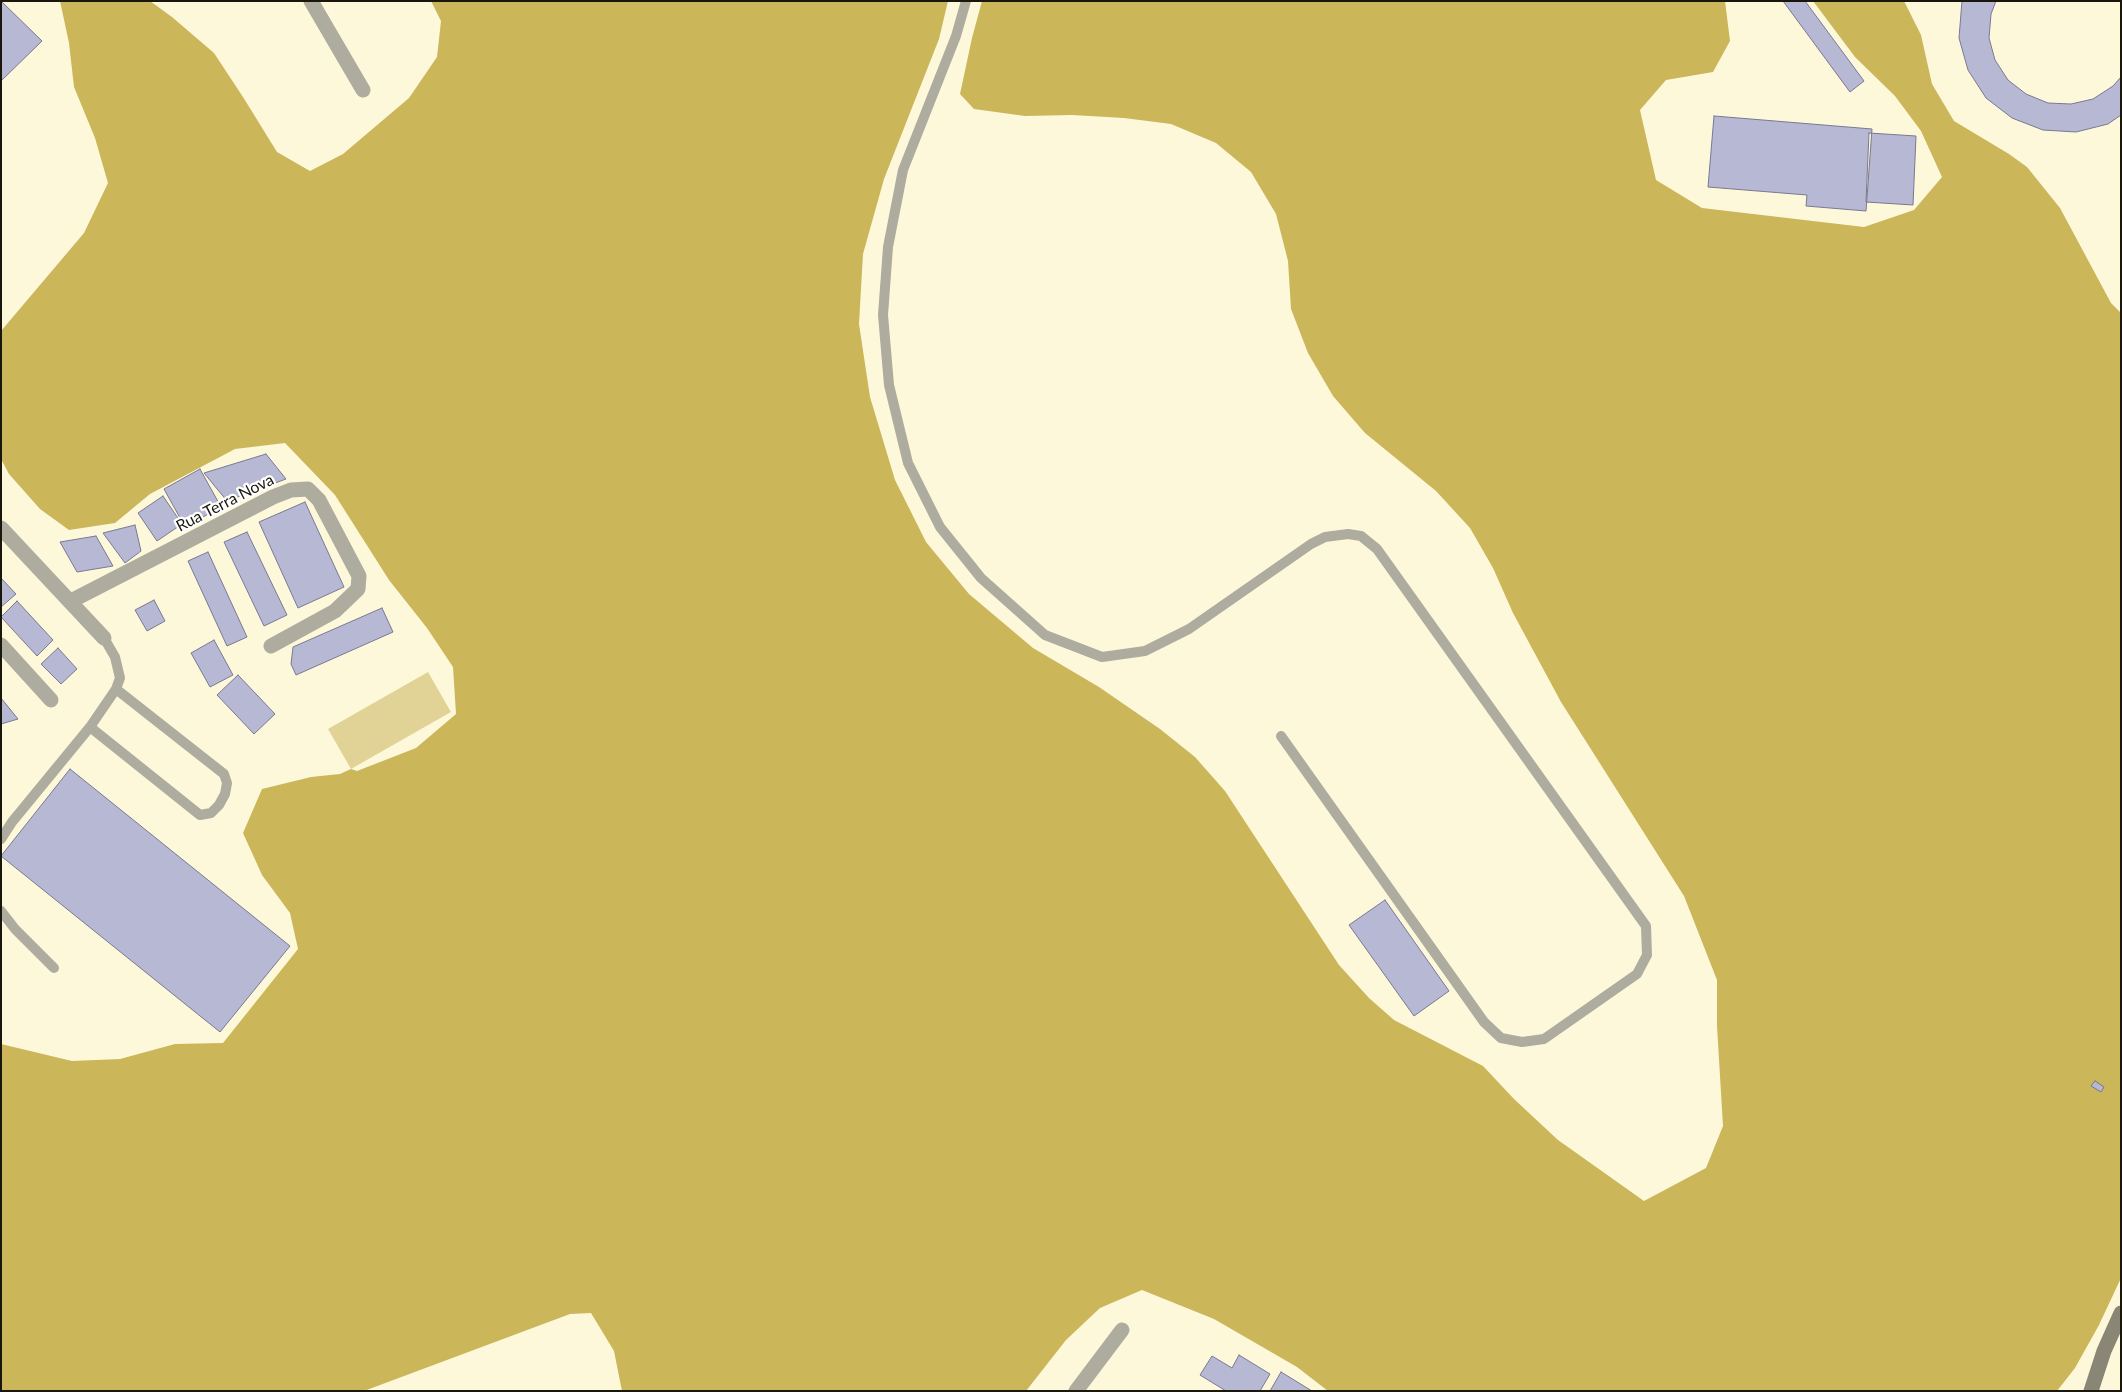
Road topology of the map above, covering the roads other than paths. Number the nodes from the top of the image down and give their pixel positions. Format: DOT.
graph roads {
  1 [pos="311,1"];
  2 [pos="966,1"];
  3 [pos="363,90"];
  4 [pos="1,528"];
  5 [pos="71,601"];
  6 [pos="104,638"];
  7 [pos="1,645"];
  8 [pos="271,646"];
  9 [pos="116,689"];
  10 [pos="51,700"];
  11 [pos="90,727"];
  12 [pos="1281,736"];
  13 [pos="1,839"];
  14 [pos="1,911"];
  15 [pos="54,968"];
  16 [pos="2121,1313"];
  17 [pos="1122,1330"];
  18 [pos="1076,1391"];
  19 [pos="2091,1391"];
  1 -- 3 [label="street"];
  2 -- 12 [label="lane"];
  4 -- 5 [label="street"];
  5 -- 6 [label="street"];
  5 -- 8 [label="street, Rua Terra Nova"];
  6 -- 9 [label="lane"];
  7 -- 10 [label="street"];
  9 -- 11 [label="lane"];
  9 -- 11 [label="lane"];
  11 -- 13 [label="lane"];
  14 -- 15 [label="lane"];
  16 -- 19 [label="street"];
  17 -- 18 [label="street"];
}
